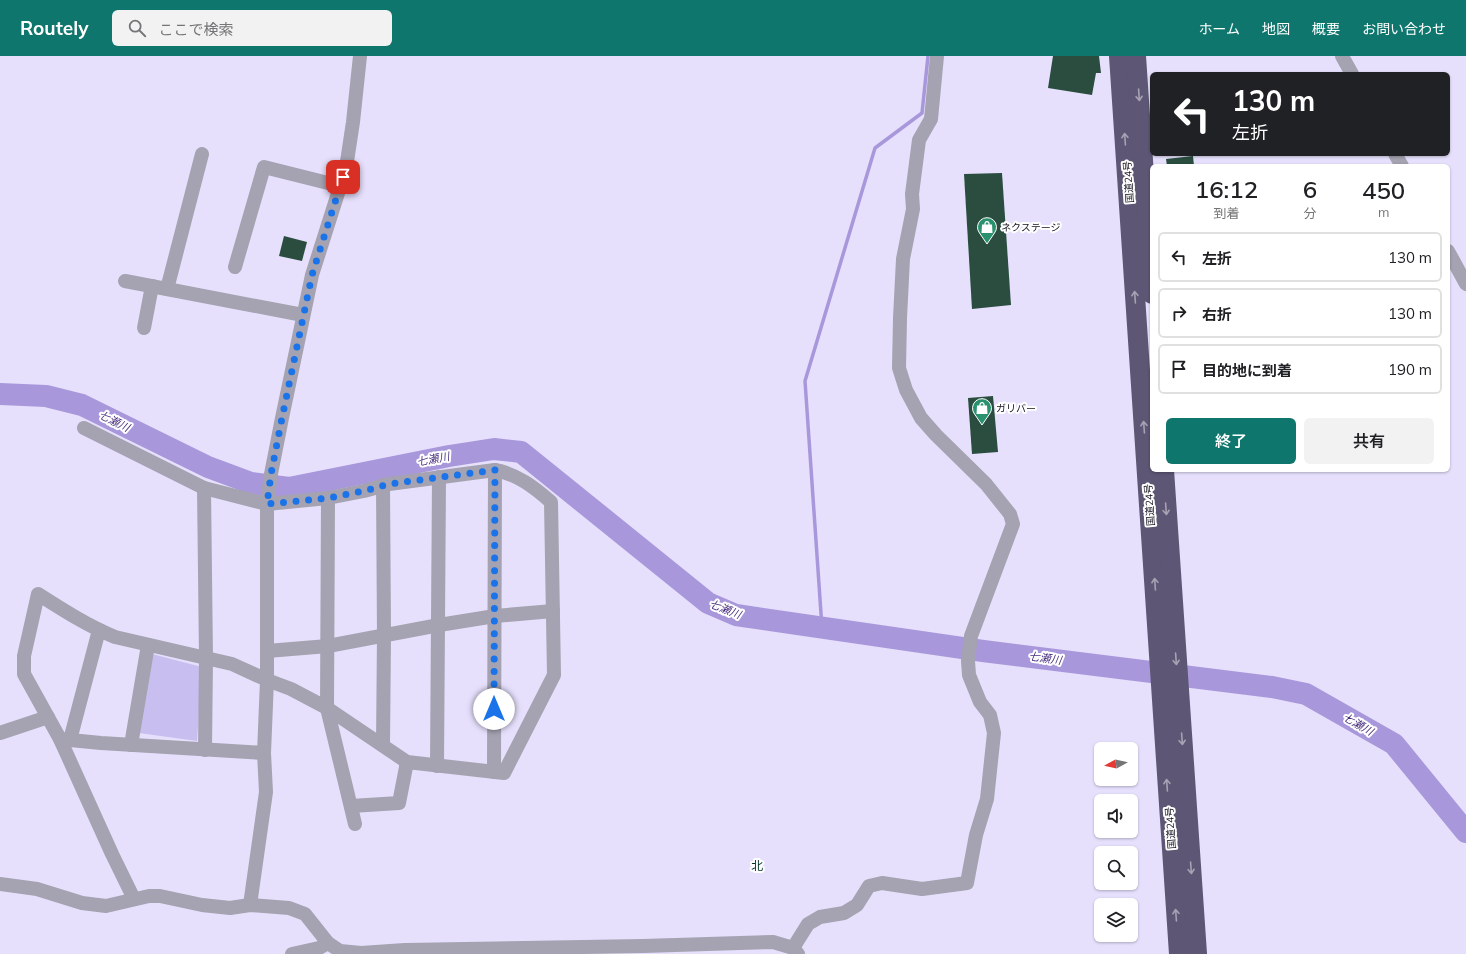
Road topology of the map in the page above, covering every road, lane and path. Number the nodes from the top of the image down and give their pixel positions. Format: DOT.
graph roads {
  1 [pos="360,56"];
  2 [pos="937,56"];
  3 [pos="1119,56"];
  4 [pos="1136,56"];
  5 [pos="1342,56"];
  6 [pos="1351,72"];
  7 [pos="202,154"];
  8 [pos="340,186"];
  9 [pos="1450,255"];
  10 [pos="1150,264"];
  11 [pos="235,267"];
  12 [pos="125,281"];
  13 [pos="1466,284"];
  14 [pos="152,286"];
  15 [pos="167,289"];
  16 [pos="303,315"];
  17 [pos="144,328"];
  18 [pos="84,428"];
  19 [pos="1150,429"];
  20 [pos="495,470"];
  21 [pos="1154,472"];
  22 [pos="1164,472"];
  23 [pos="439,477"];
  24 [pos="383,485"];
  25 [pos="204,488"];
  26 [pos="328,498"];
  27 [pos="267,504"];
  28 [pos="552,611"];
  29 [pos="495,616"];
  30 [pos="1166,622"];
  31 [pos="439,624"];
  32 [pos="99,630"];
  33 [pos="384,634"];
  34 [pos="148,644"];
  35 [pos="328,646"];
  36 [pos="267,651"];
  37 [pos="206,658"];
  38 [pos="267,680"];
  39 [pos="1170,700"];
  40 [pos="327,708"];
  41 [pos="48,717"];
  42 [pos="0,733"];
  43 [pos="65,739"];
  44 [pos="131,745"];
  45 [pos="383,745"];
  46 [pos="205,750"];
  47 [pos="264,753"];
  48 [pos="407,762"];
  49 [pos="437,766"];
  50 [pos="494,772"];
  51 [pos="350,806"];
  52 [pos="355,824"];
  53 [pos="0,884"];
  54 [pos="134,899"];
  55 [pos="250,905"];
  56 [pos="328,943"];
  57 [pos="796,951"];
  58 [pos="292,954"];
  59 [pos="1179,954"];
  60 [pos="1197,954"];
  1 -- 8 [label="street"];
  2 -- 57 [label="street"];
  19 -- 3 [label="highway, 国道24号, one-way"];
  4 -- 10 [label="highway, 国道24号, one-way"];
  5 -- 6 [label="street"];
  7 -- 15 [label="street"];
  8 -- 11 [label="street"];
  8 -- 16 [label="street"];
  9 -- 13 [label="street"];
  12 -- 14 [label="street"];
  14 -- 15 [label="street"];
  14 -- 17 [label="street"];
  15 -- 16 [label="street"];
  16 -- 27 [label="street"];
  18 -- 25 [label="street"];
  20 -- 23 [label="street"];
  20 -- 28 [label="street"];
  20 -- 29 [label="street"];
  30 -- 21 [label="highway, 国道24号, one-way"];
  22 -- 30 [label="highway, 国道24号, one-way"];
  23 -- 24 [label="street"];
  23 -- 31 [label="street"];
  24 -- 26 [label="street"];
  24 -- 33 [label="street"];
  25 -- 27 [label="street"];
  25 -- 37 [label="street"];
  26 -- 27 [label="street"];
  26 -- 35 [label="street"];
  27 -- 36 [label="street"];
  28 -- 29 [label="street"];
  28 -- 50 [label="street"];
  29 -- 31 [label="street"];
  29 -- 50 [label="street"];
  30 -- 39 [label="highway, 国道24号"];
  31 -- 33 [label="street"];
  31 -- 49 [label="street"];
  32 -- 34 [label="street"];
  32 -- 41 [label="street"];
  32 -- 43 [label="street"];
  33 -- 35 [label="street"];
  33 -- 45 [label="street"];
  34 -- 37 [label="street"];
  34 -- 44 [label="street"];
  35 -- 36 [label="street"];
  35 -- 40 [label="street"];
  36 -- 38 [label="street"];
  37 -- 38 [label="street"];
  37 -- 46 [label="street"];
  38 -- 40 [label="street"];
  38 -- 47 [label="street"];
  59 -- 39 [label="highway, 国道24号, one-way"];
  39 -- 60 [label="highway, 国道24号, one-way"];
  40 -- 45 [label="street"];
  40 -- 51 [label="street"];
  41 -- 42 [label="street"];
  41 -- 43 [label="street"];
  43 -- 44 [label="street"];
  43 -- 54 [label="street"];
  44 -- 46 [label="street"];
  45 -- 48 [label="street"];
  46 -- 47 [label="street"];
  47 -- 55 [label="street"];
  48 -- 49 [label="street"];
  48 -- 51 [label="street"];
  49 -- 50 [label="street"];
  51 -- 52 [label="street"];
  53 -- 54 [label="street"];
  54 -- 55 [label="street"];
  55 -- 56 [label="street"];
  56 -- 57 [label="street"];
  56 -- 58 [label="street"];
}
